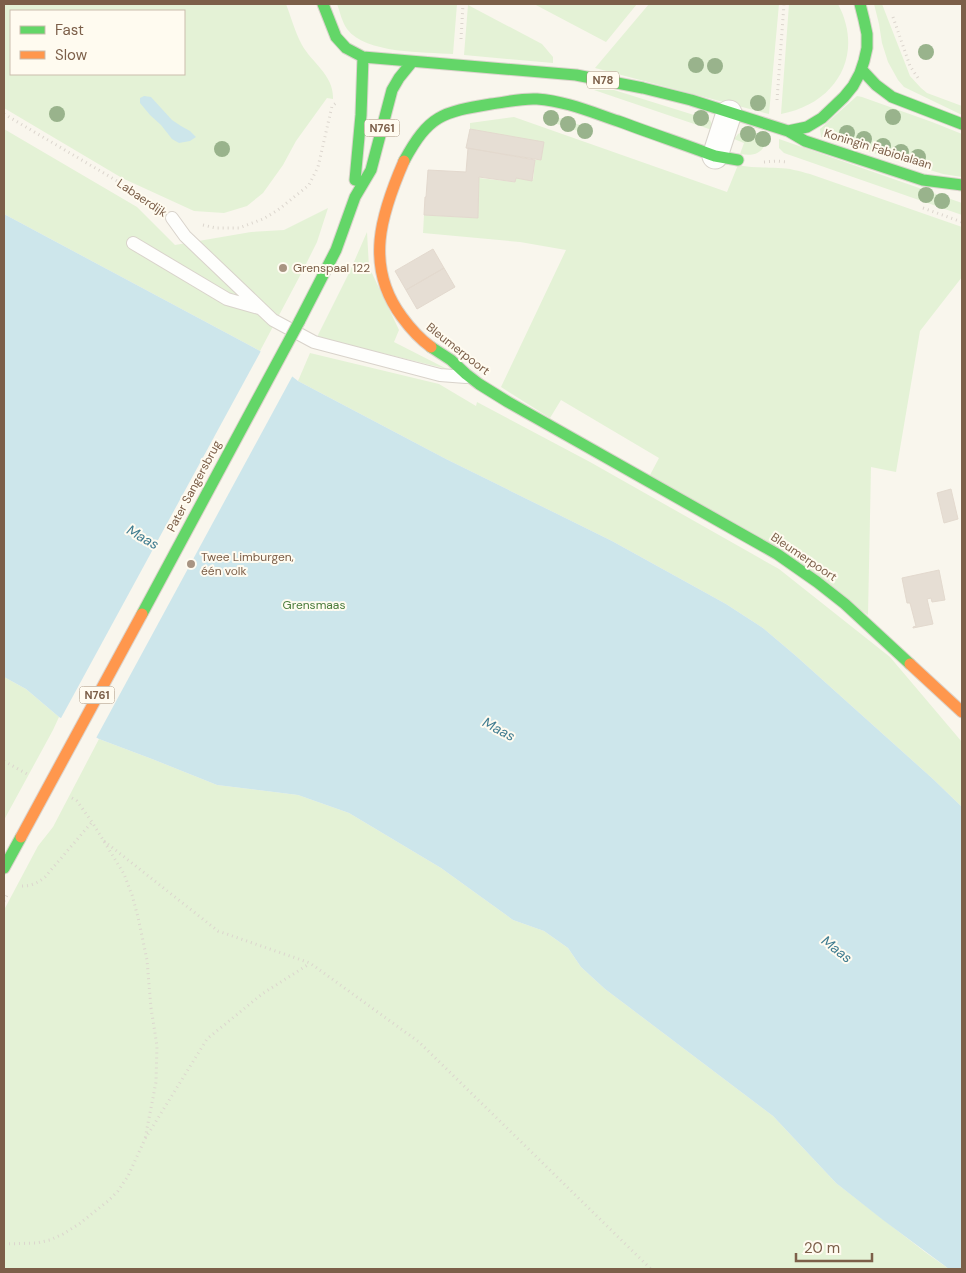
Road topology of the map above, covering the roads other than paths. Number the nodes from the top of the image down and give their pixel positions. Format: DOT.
graph roads {
  1 [pos="323,4"];
  2 [pos="860,4"];
  3 [pos="364,57"];
  4 [pos="412,62"];
  5 [pos="862,70"];
  6 [pos="729,113"];
  7 [pos="962,124"];
  8 [pos="788,131"];
  9 [pos="727,158"];
  10 [pos="962,186"];
  11 [pos="355,197"];
  12 [pos="172,218"];
  13 [pos="133,243"];
  14 [pos="260,308"];
  15 [pos="469,377"];
  16 [pos="952,693"];
  17 [pos="962,712"];
  18 [pos="4,868"];
  1 -- 3 [label="main road, N78"];
  2 -- 5 [label="main road"];
  3 -- 4 [label="main road, N78"];
  3 -- 11 [label="main road, Pater Sangersbrug / N761"];
  4 -- 6 [label="main road, N78"];
  4 -- 11 [label="main road, Pater Sangersbrug / N761"];
  5 -- 7 [label="main road"];
  5 -- 8 [label="main road"];
  6 -- 8 [label="main road, N78"];
  6 -- 9 [label="street"];
  8 -- 10 [label="main road, Koningin Fabiolalaan / N78"];
  9 -- 15 [label="main road, Bleumerpoort"];
  11 -- 18 [label="main road, Pater Sangersbrug / N761, bridge"];
  12 -- 14 [label="lane"];
  13 -- 14 [label="lane"];
  14 -- 15 [label="lane"];
  15 -- 16 [label="main road, Bleumerpoort"];
  16 -- 17 [label="main road, Bleumerpoort"];
}
